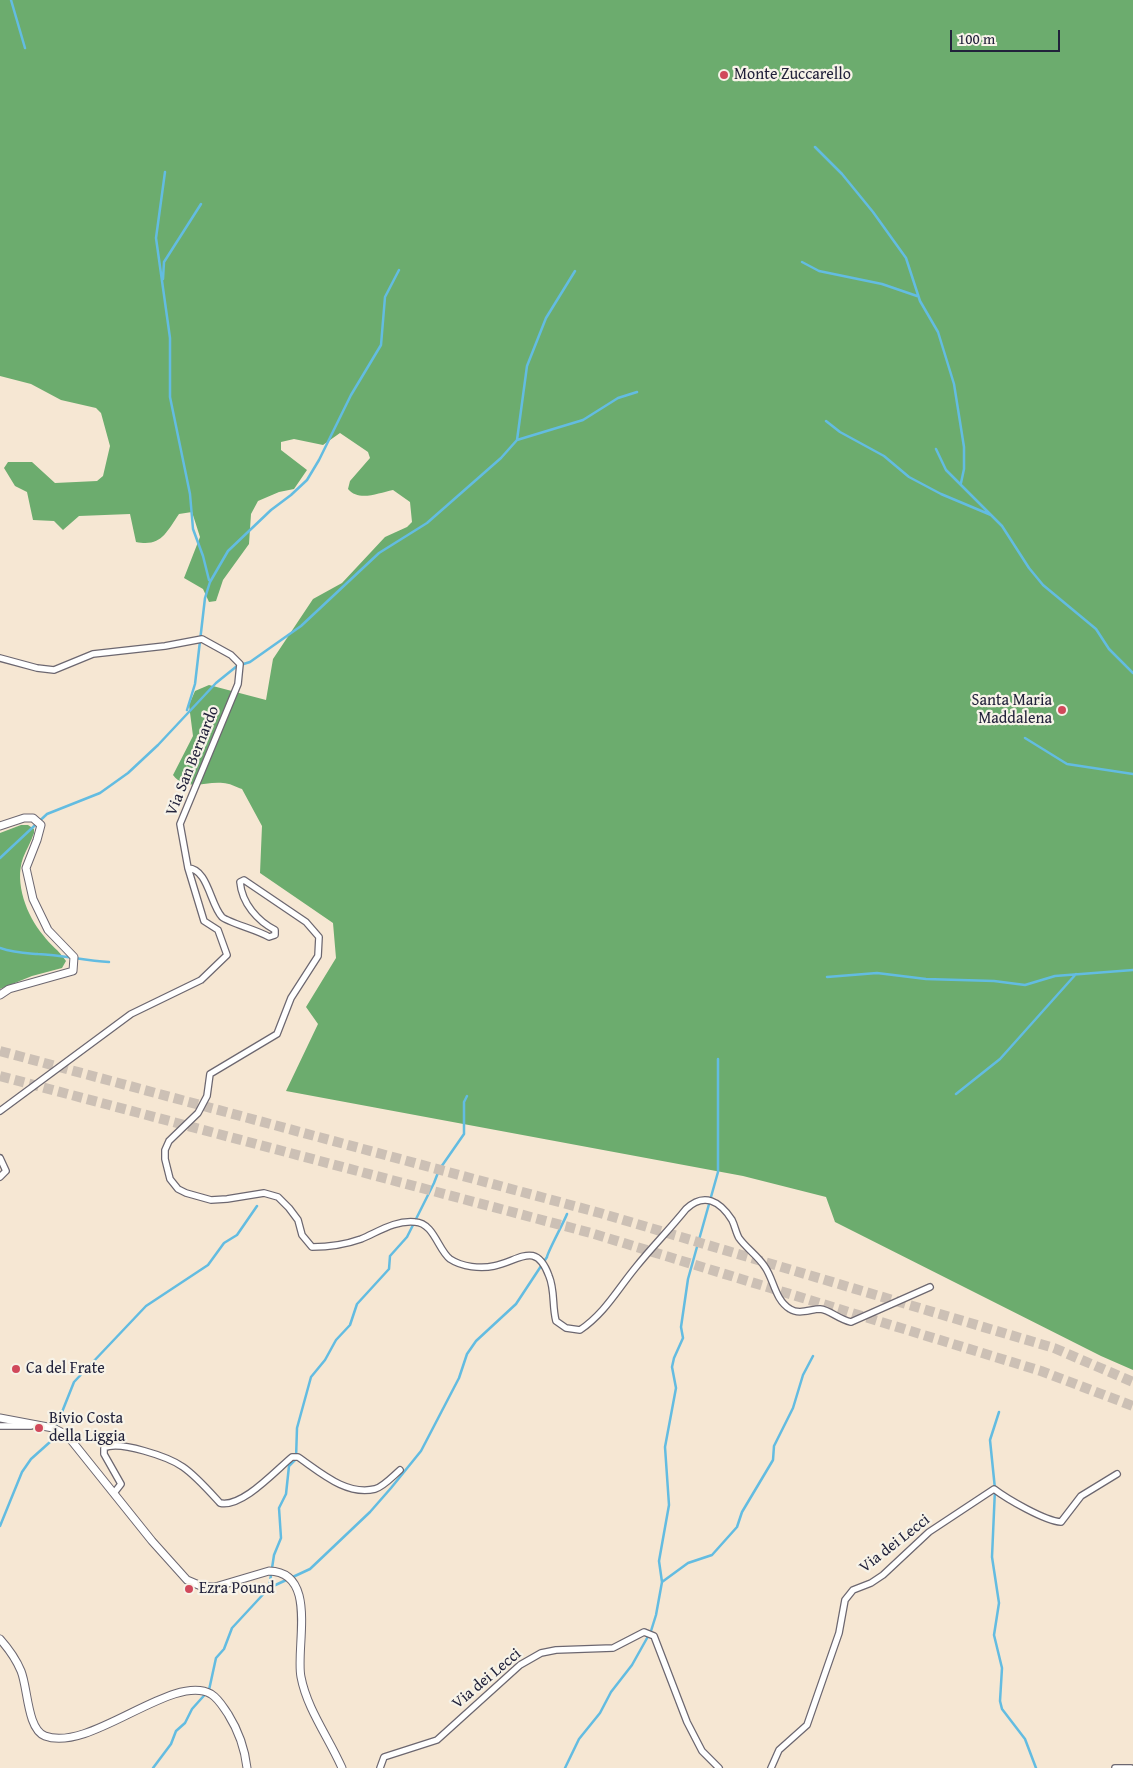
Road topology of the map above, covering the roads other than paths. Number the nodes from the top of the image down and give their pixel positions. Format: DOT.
graph roads {
  1 [pos="0,658"];
  2 [pos="0,826"];
  3 [pos="188,868"];
  4 [pos="0,995"];
  5 [pos="0,1111"];
  6 [pos="0,1158"];
  7 [pos="0,1176"];
  8 [pos="930,1287"];
  9 [pos="0,1418"];
  10 [pos="38,1425"];
  11 [pos="0,1426"];
  12 [pos="400,1470"];
  13 [pos="1117,1474"];
  14 [pos="114,1493"];
  15 [pos="0,1639"];
  16 [pos="247,1768"];
  17 [pos="342,1768"];
  18 [pos="380,1768"];
  19 [pos="719,1768"];
  20 [pos="771,1768"];
  21 [pos="1115,1768"];
  22 [pos="1131,1768"];
  1 -- 3 [label="street, Via San Bernardo"];
  2 -- 4 [label="street"];
  3 -- 5 [label="street, Via San Bernardo"];
  3 -- 8 [label="street"];
  6 -- 7 [label="street"];
  9 -- 10 [label="street"];
  10 -- 11 [label="street"];
  10 -- 14 [label="street"];
  12 -- 14 [label="street"];
  13 -- 20 [label="street, Via dei Lecci"];
  14 -- 17 [label="street"];
  15 -- 16 [label="street"];
  18 -- 19 [label="street, Via dei Lecci"];
  21 -- 22 [label="street"];
}
